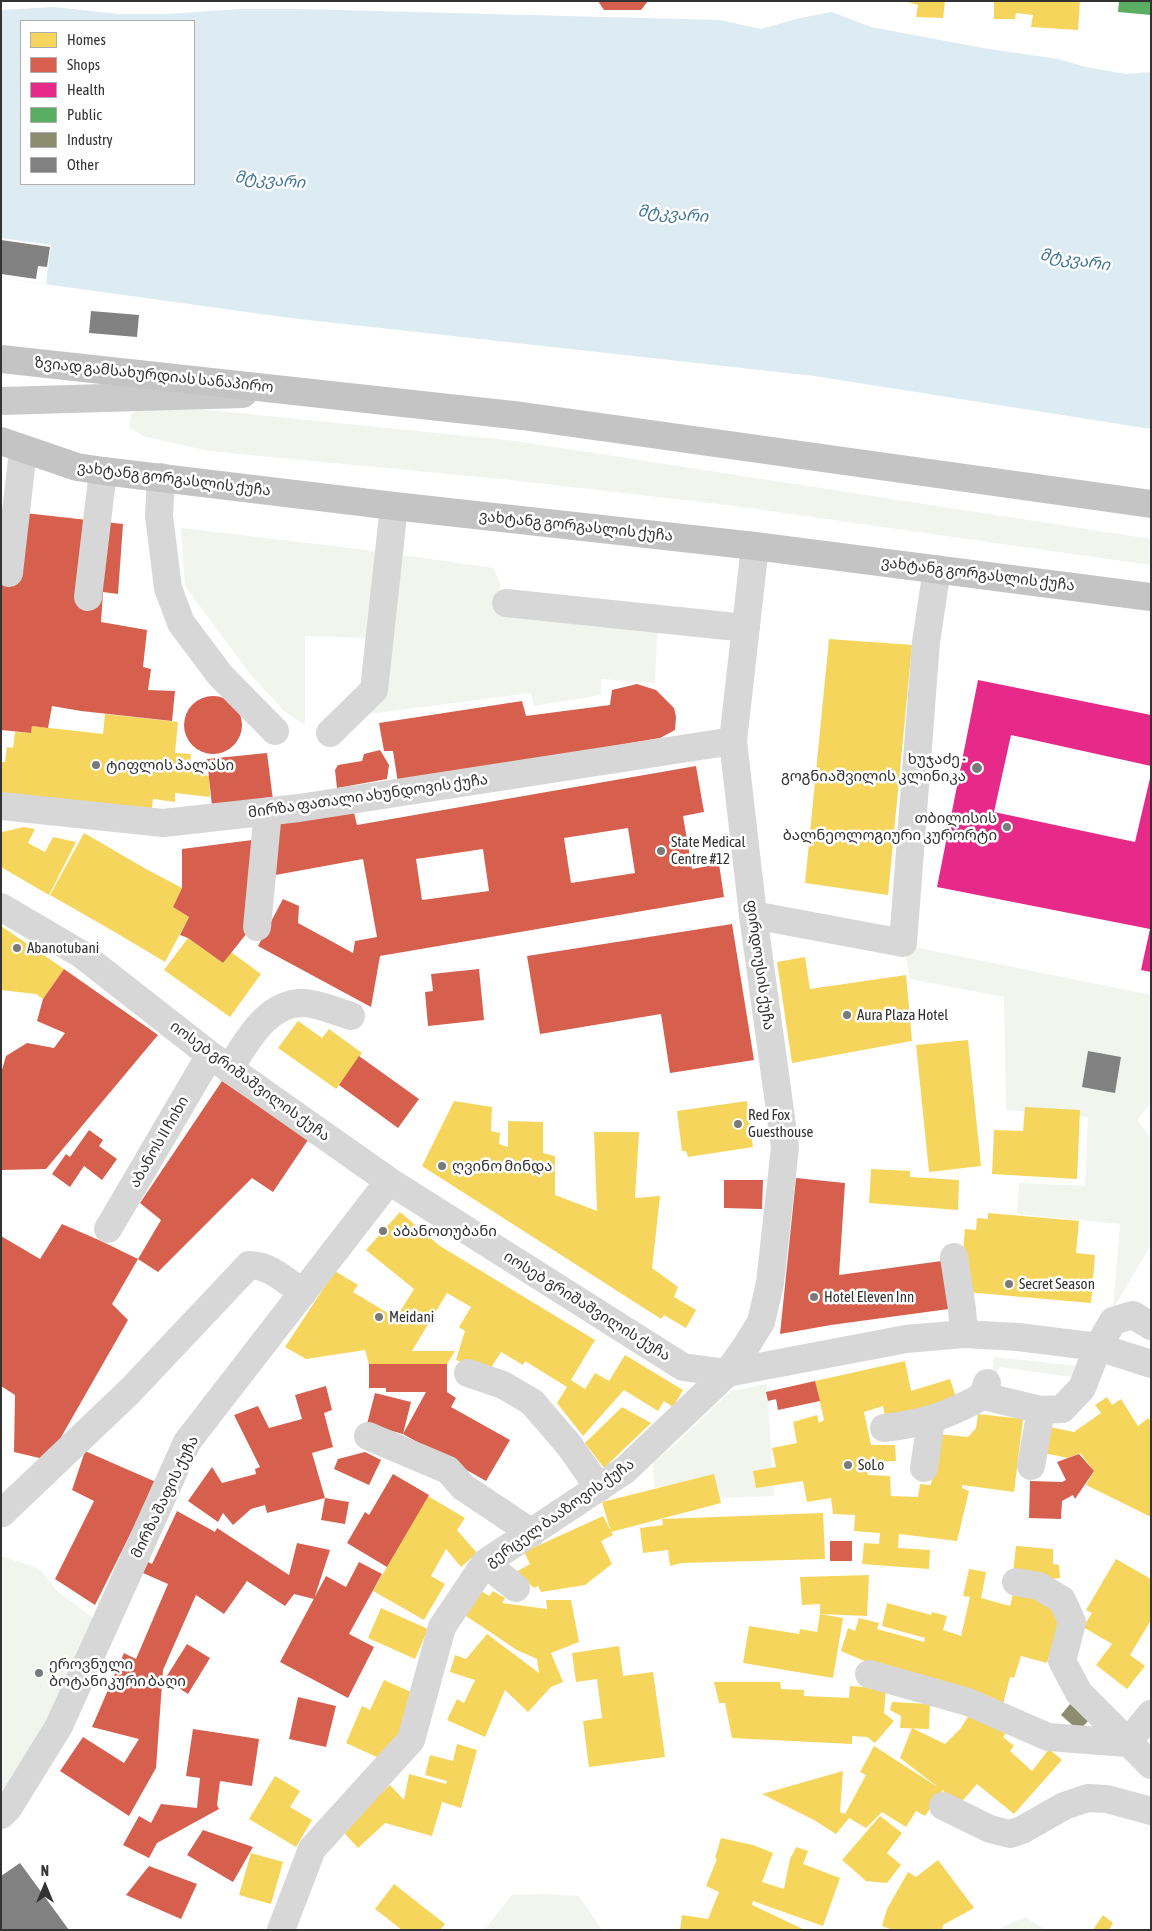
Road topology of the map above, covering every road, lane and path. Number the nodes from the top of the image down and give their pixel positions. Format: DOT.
graph roads {
  1 [pos="1,358"];
  2 [pos="307,392"];
  3 [pos="1,401"];
  4 [pos="1,440"];
  5 [pos="12,457"];
  6 [pos="90,469"];
  7 [pos="161,477"];
  8 [pos="1151,504"];
  9 [pos="394,506"];
  10 [pos="755,546"];
  11 [pos="937,569"];
  12 [pos="8,573"];
  13 [pos="88,597"];
  14 [pos="1151,597"];
  15 [pos="506,603"];
  16 [pos="746,628"];
  17 [pos="275,731"];
  18 [pos="330,733"];
  19 [pos="733,741"];
  20 [pos="1,806"];
  21 [pos="268,812"];
  22 [pos="1,907"];
  23 [pos="753,915"];
  24 [pos="257,927"];
  25 [pos="351,1016"];
  26 [pos="219,1062"];
  27 [pos="389,1181"];
  28 [pos="108,1229"];
  29 [pos="954,1257"];
  30 [pos="303,1293"];
  31 [pos="1151,1326"];
  32 [pos="964,1334"];
  33 [pos="1098,1347"];
  34 [pos="1151,1364"];
  35 [pos="468,1373"];
  36 [pos="727,1373"];
  37 [pos="1041,1410"];
  38 [pos="931,1421"];
  39 [pos="884,1428"];
  40 [pos="368,1436"];
  41 [pos="1031,1466"];
  42 [pos="924,1468"];
  43 [pos="599,1488"];
  44 [pos="2,1513"];
  45 [pos="532,1533"];
  46 [pos="485,1563"];
  47 [pos="1016,1582"];
  48 [pos="516,1588"];
  49 [pos="869,1674"];
  50 [pos="1151,1714"];
  51 [pos="1127,1742"];
  52 [pos="1151,1765"];
  53 [pos="943,1806"];
  54 [pos="1151,1811"];
  55 [pos="1,1815"];
  56 [pos="281,1930"];
  1 -- 2 [label="highway, ზვიად გამსახურდიას სანაპირო"];
  2 -- 3 [label="main road"];
  2 -- 8 [label="highway"];
  4 -- 6 [label="highway"];
  5 -- 6 [label="main road, ვახტანგ გორგასლის ქუჩა"];
  5 -- 12 [label="street"];
  6 -- 7 [label="highway, ვახტანგ გორგასლის ქუჩა"];
  6 -- 13 [label="street"];
  7 -- 9 [label="highway, ვახტანგ გორგასლის ქუჩა"];
  7 -- 17 [label="street"];
  9 -- 10 [label="highway, ვახტანგ გორგასლის ქუჩა"];
  9 -- 18 [label="street"];
  10 -- 11 [label="highway, ვახტანგ გორგასლის ქუჩა"];
  10 -- 16 [label="street, ფირდოუსის ქუჩა"];
  11 -- 14 [label="highway, ვახტანგ გორგასლის ქუჩა"];
  11 -- 23 [label="street"];
  15 -- 16 [label="street"];
  16 -- 19 [label="street, ფირდოუსის ქუჩა"];
  19 -- 21 [label="street, მირზა ფათალი ახუნდოვის ქუჩა"];
  19 -- 23 [label="street, ფირდოუსის ქუჩა"];
  20 -- 21 [label="street, მირზა ფათალი ახუნდოვის ქუჩა"];
  21 -- 24 [label="street"];
  22 -- 26 [label="street, იოსებ გრიშაშვილის ქუჩა"];
  23 -- 36 [label="street, ფირდოუსის ქუჩა"];
  25 -- 26 [label="street, აბანოს II ჩიხი"];
  26 -- 27 [label="street, იოსებ გრიშაშვილის ქუჩა"];
  26 -- 28 [label="street, აბანოს II ჩიხი"];
  27 -- 30 [label="street, მირზა შაფის ქუჩა"];
  27 -- 36 [label="street, იოსებ გრიშაშვილის ქუჩა"];
  29 -- 32 [label="street"];
  30 -- 44 [label="street"];
  30 -- 55 [label="street, მირზა შაფის ქუჩა"];
  31 -- 33 [label="street"];
  32 -- 33 [label="street, იოსებ გრიშაშვილის ქუჩა"];
  32 -- 36 [label="street, იოსებ გრიშაშვილის ქუჩა"];
  33 -- 34 [label="street, იოსებ გრიშაშვილის ქუჩა"];
  33 -- 37 [label="street"];
  35 -- 43 [label="street"];
  36 -- 43 [label="street, გერცელ ბააზოვის ქუჩა"];
  37 -- 38 [label="street"];
  37 -- 41 [label="street"];
  38 -- 39 [label="street"];
  38 -- 42 [label="street"];
  40 -- 45 [label="street"];
  43 -- 45 [label="street, გერცელ ბააზოვის ქუჩა"];
  45 -- 46 [label="street, გერცელ ბააზოვის ქუჩა"];
  46 -- 48 [label="street"];
  46 -- 56 [label="street, გერცელ ბააზოვის ქუჩა"];
  47 -- 51 [label="street"];
  49 -- 51 [label="street"];
  50 -- 51 [label="street"];
  51 -- 52 [label="street"];
  53 -- 54 [label="street"];
}
